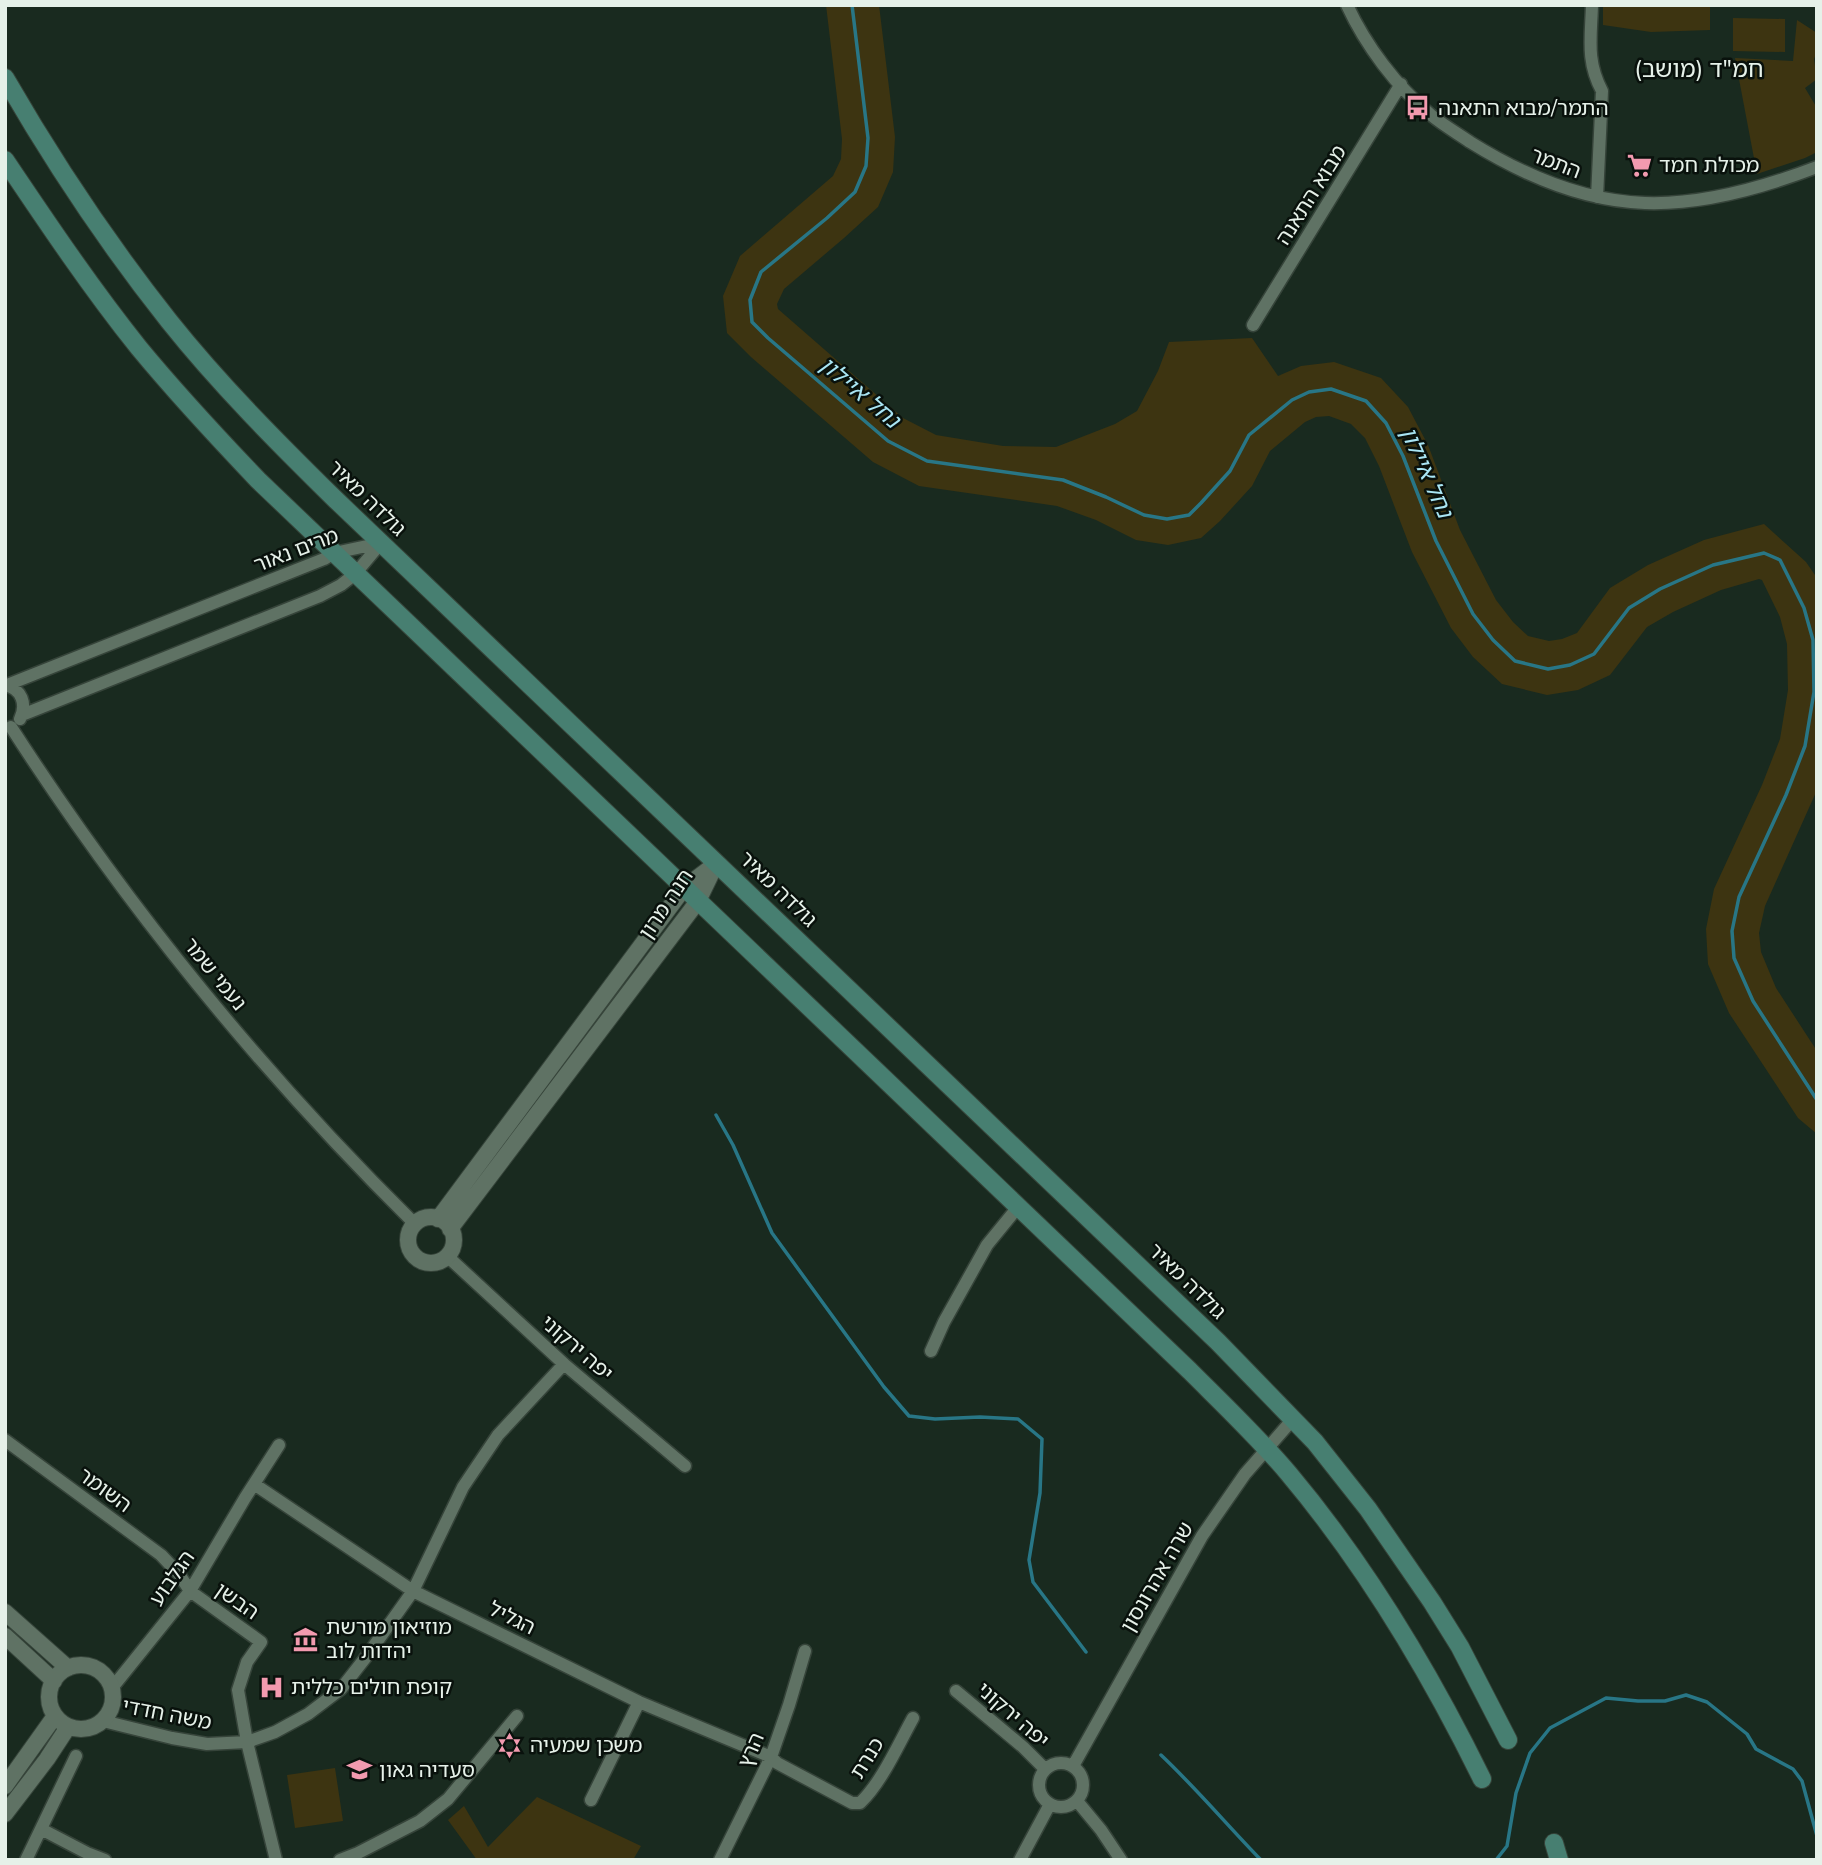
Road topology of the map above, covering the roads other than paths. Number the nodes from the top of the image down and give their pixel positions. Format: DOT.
graph roads {
  1 [pos="1346,5"];
  2 [pos="1592,5"];
  3 [pos="5,78"];
  4 [pos="1401,85"];
  5 [pos="5,160"];
  6 [pos="1817,167"];
  7 [pos="1597,197"];
  8 [pos="1253,325"];
  9 [pos="381,543"];
  10 [pos="334,553"];
  11 [pos="355,574"];
  12 [pos="6,685"];
  13 [pos="22,715"];
  14 [pos="8,728"];
  15 [pos="717,863"];
  16 [pos="691,894"];
  17 [pos="1018,1207"];
  18 [pos="415,1224"];
  19 [pos="444,1224"];
  20 [pos="447,1256"];
  21 [pos="931,1350"];
  22 [pos="564,1364"];
  23 [pos="1293,1419"];
  24 [pos="5,1440"];
  25 [pos="279,1446"];
  26 [pos="1265,1449"];
  27 [pos="685,1466"];
  28 [pos="254,1484"];
  29 [pos="178,1574"];
  30 [pos="190,1591"];
  31 [pos="413,1591"];
  32 [pos="5,1612"];
  33 [pos="5,1636"];
  34 [pos="805,1651"];
  35 [pos="68,1668"];
  36 [pos="54,1681"];
  37 [pos="111,1688"];
  38 [pos="956,1691"];
  39 [pos="639,1702"];
  40 [pos="55,1716"];
  41 [pos="517,1716"];
  42 [pos="914,1718"];
  43 [pos="103,1721"];
  44 [pos="68,1727"];
  45 [pos="1508,1740"];
  46 [pos="247,1742"];
  47 [pos="76,1756"];
  48 [pos="771,1757"];
  49 [pos="1073,1766"];
  50 [pos="1045,1769"];
  51 [pos="1482,1779"];
  52 [pos="5,1786"];
  53 [pos="591,1800"];
  54 [pos="1077,1801"];
  55 [pos="1050,1804"];
  56 [pos="5,1814"];
  57 [pos="41,1829"];
  58 [pos="360,1856"];
  59 [pos="26,1860"];
  60 [pos="105,1860"];
  61 [pos="276,1860"];
  62 [pos="341,1860"];
  63 [pos="720,1860"];
  64 [pos="1020,1860"];
  65 [pos="1121,1860"];
  1 -- 4 [label="street, התמר"];
  2 -- 7 [label="street"];
  3 -- 9 [label="main road, גולדה מאיר"];
  4 -- 7 [label="street, התמר"];
  4 -- 8 [label="street, מבוא התאנה"];
  5 -- 10 [label="main road"];
  6 -- 7 [label="street, התמר"];
  9 -- 10 [label="street, מרים נאור"];
  9 -- 11 [label="street, מרים נאור"];
  9 -- 15 [label="main road, גולדה מאיר"];
  10 -- 11 [label="main road"];
  10 -- 12 [label="street, מרים נאור"];
  11 -- 13 [label="street, מרים נאור"];
  11 -- 16 [label="main road"];
  12 -- 13 [label="street"];
  13 -- 14 [label="street"];
  14 -- 18 [label="street, נעמי שמר"];
  15 -- 16 [label="street, חנה מרון"];
  15 -- 23 [label="main road, גולדה מאיר"];
  16 -- 17 [label="main road"];
  16 -- 19 [label="street, חנה מרון"];
  17 -- 21 [label="street"];
  17 -- 26 [label="main road"];
  18 -- 19 [label="street"];
  18 -- 20 [label="street"];
  19 -- 20 [label="street"];
  20 -- 22 [label="street, יפה ירקוני"];
  22 -- 27 [label="street, יפה ירקוני"];
  22 -- 31 [label="street, משה חדדי"];
  23 -- 26 [label="street, שרה אהרונסון"];
  23 -- 45 [label="main road, גולדה מאיר"];
  24 -- 29 [label="street, השומר"];
  25 -- 28 [label="street, הגלבוע"];
  26 -- 49 [label="street, שרה אהרונסון"];
  26 -- 51 [label="main road"];
  28 -- 30 [label="street, הגלבוע"];
  28 -- 31 [label="street, הגליל"];
  29 -- 30 [label="street, הבשן"];
  30 -- 37 [label="street, הגלבוע"];
  30 -- 46 [label="street, הבשן"];
  31 -- 39 [label="street, הגליל"];
  31 -- 46 [label="street, משה חדדי"];
  32 -- 35 [label="street"];
  33 -- 36 [label="street"];
  34 -- 48 [label="street, הרץ"];
  35 -- 36 [label="street"];
  35 -- 37 [label="street"];
  36 -- 40 [label="street"];
  37 -- 43 [label="street"];
  38 -- 50 [label="street, יפה ירקוני"];
  39 -- 48 [label="street, הגליל"];
  39 -- 53 [label="street"];
  40 -- 44 [label="street"];
  40 -- 52 [label="street"];
  41 -- 58 [label="street"];
  42 -- 48 [label="street, כנרת"];
  43 -- 44 [label="street"];
  43 -- 46 [label="street, משה חדדי"];
  44 -- 56 [label="street"];
  46 -- 61 [label="street"];
  47 -- 57 [label="street"];
  48 -- 63 [label="street, הרץ"];
  49 -- 50 [label="street"];
  49 -- 54 [label="street"];
  50 -- 55 [label="street"];
  54 -- 55 [label="street"];
  54 -- 65 [label="street"];
  55 -- 64 [label="street"];
  57 -- 59 [label="street"];
  57 -- 60 [label="street"];
  58 -- 62 [label="street"];
}
